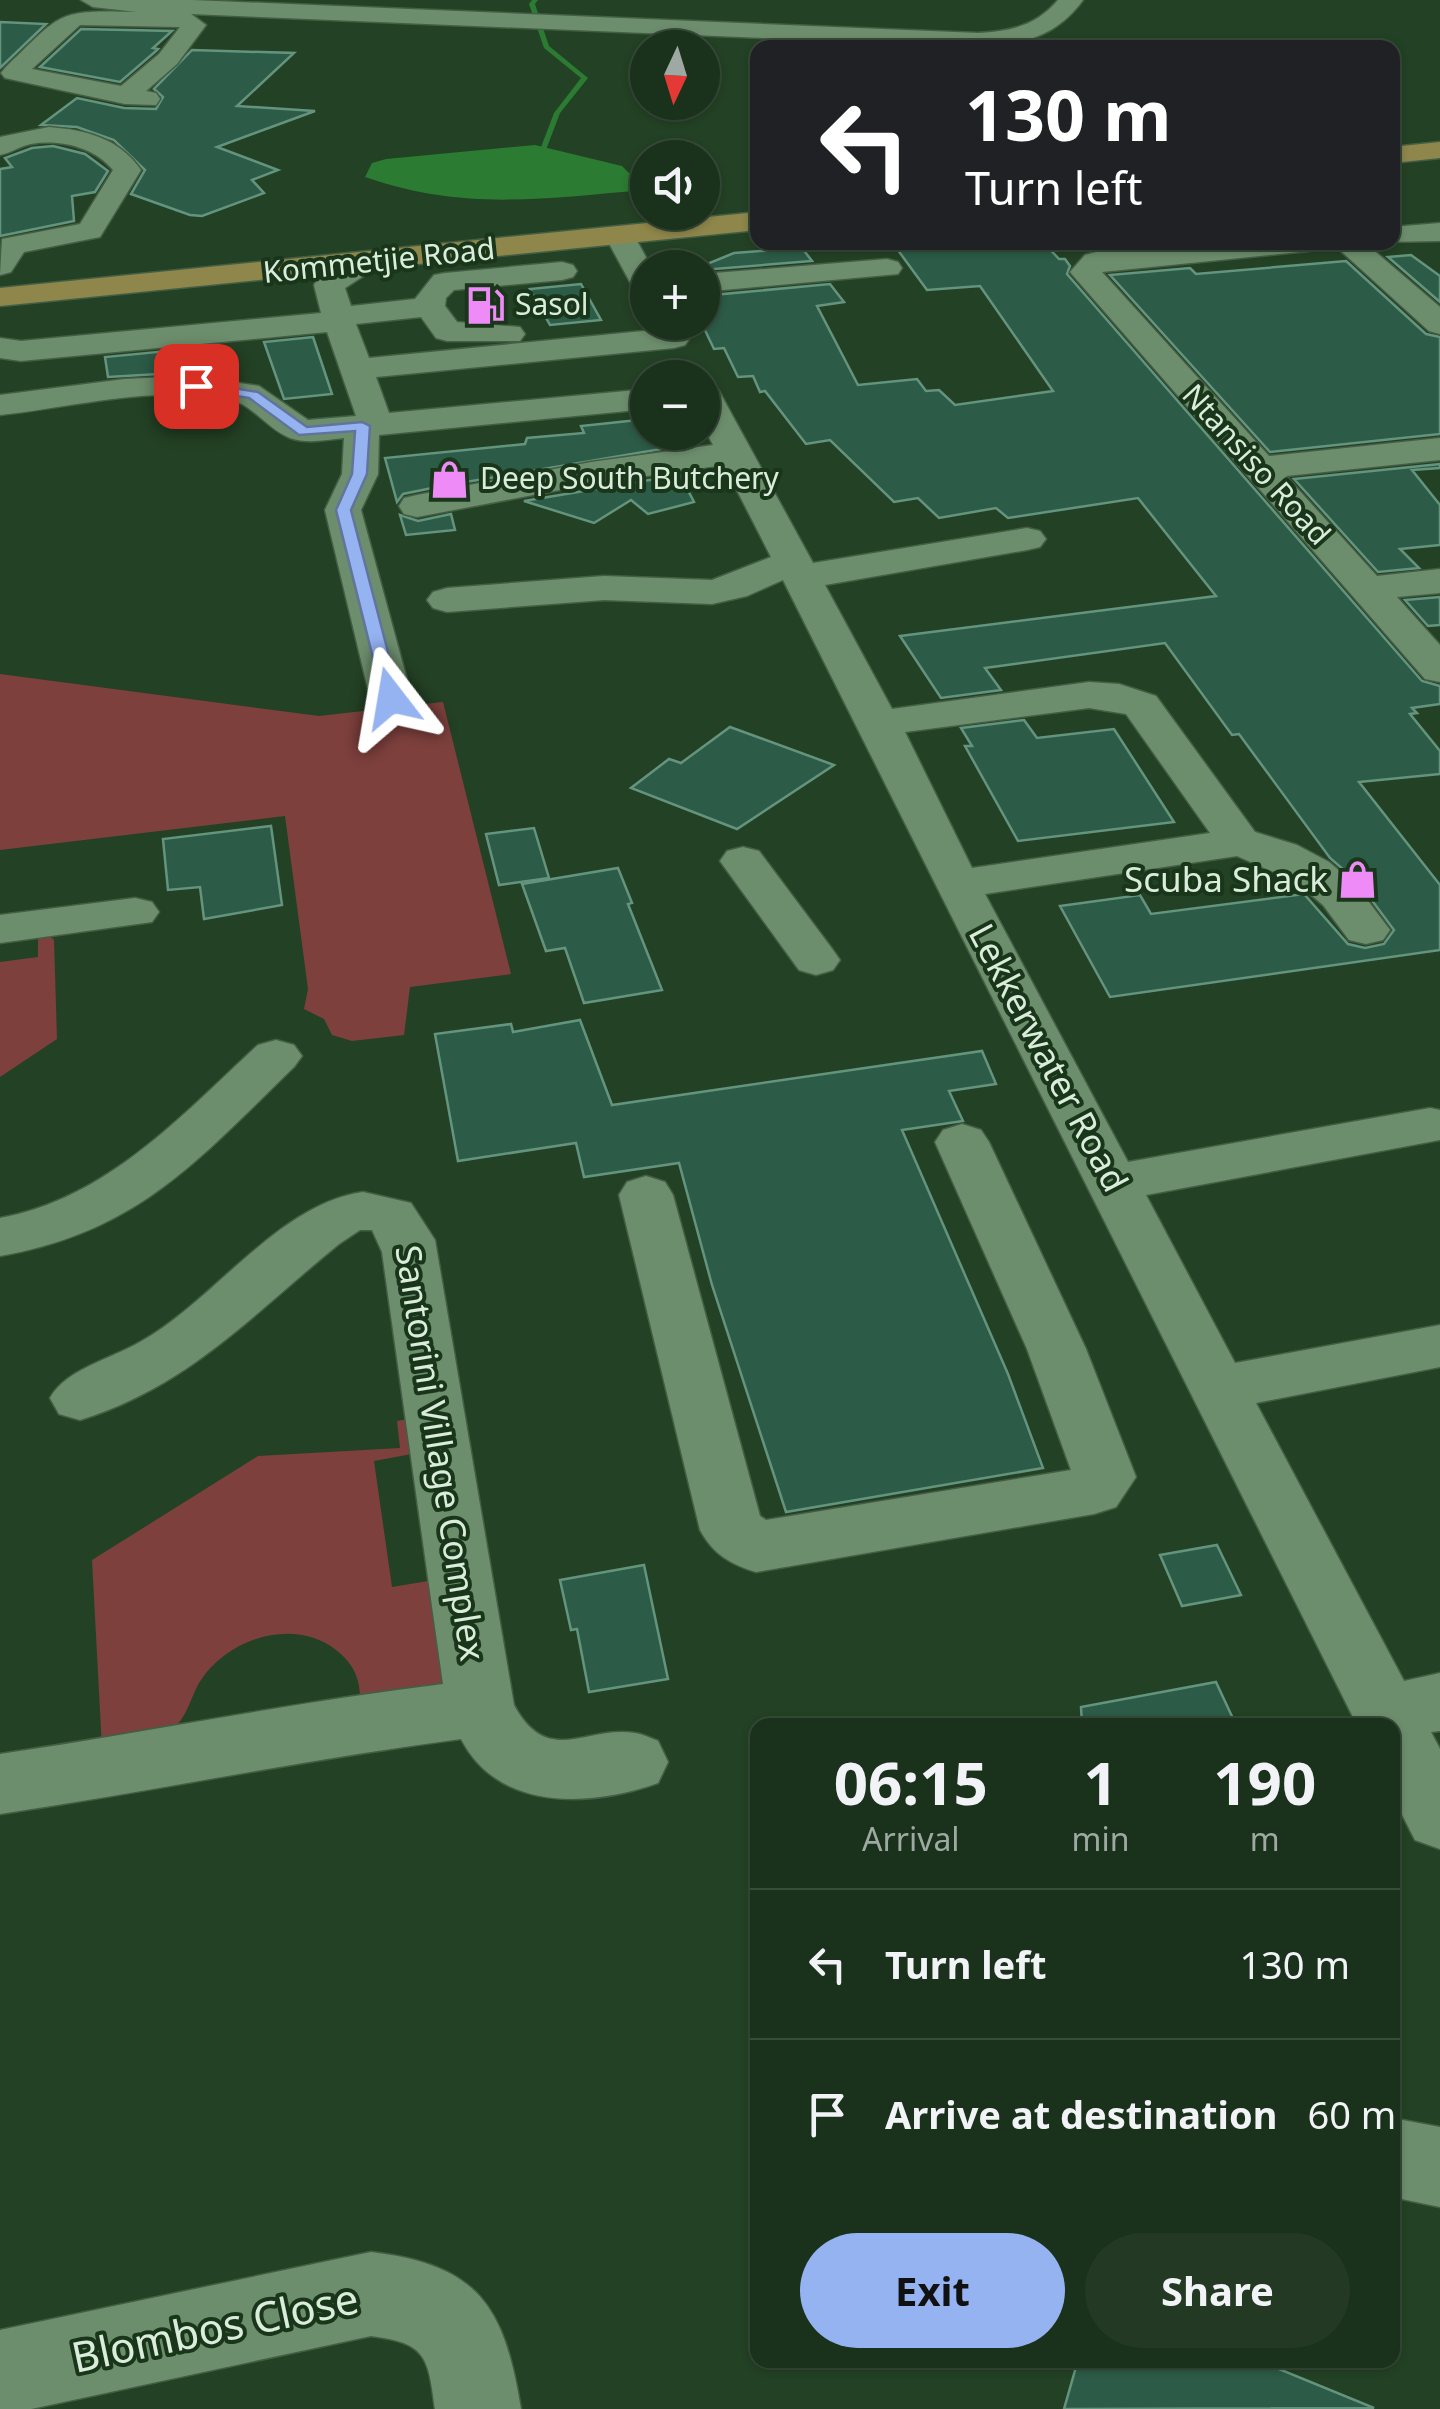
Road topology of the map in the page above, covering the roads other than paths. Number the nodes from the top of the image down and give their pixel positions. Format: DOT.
graph roads {
  1 [pos="93,0"];
  2 [pos="660,0"];
  3 [pos="1071,0"];
  4 [pos="274,5"];
  5 [pos="646,26"];
  6 [pos="124,96"];
  7 [pos="96,146"];
  8 [pos="0,147"];
  9 [pos="1440,150"];
  10 [pos="1400,155"];
  11 [pos="750,222"];
  12 [pos="1440,232"];
  13 [pos="1400,235"];
  14 [pos="625,245"];
  15 [pos="1220,250"];
  16 [pos="1356,250"];
  17 [pos="4,253"];
  18 [pos="630,255"];
  19 [pos="370,262"];
  20 [pos="886,268"];
  21 [pos="562,271"];
  22 [pos="720,282"];
  23 [pos="0,297"];
  24 [pos="430,307"];
  25 [pos="1434,313"];
  26 [pos="337,319"];
  27 [pos="630,336"];
  28 [pos="0,348"];
  29 [pos="524,351"];
  30 [pos="359,369"];
  31 [pos="630,402"];
  32 [pos="0,405"];
  33 [pos="720,425"];
  34 [pos="369,426"];
  35 [pos="1440,450"];
  36 [pos="735,453"];
  37 [pos="1258,468"];
  38 [pos="417,506"];
  39 [pos="1027,539"];
  40 [pos="797,569"];
  41 [pos="1440,581"];
  42 [pos="1367,589"];
  43 [pos="448,600"];
  44 [pos="1440,670"];
  45 [pos="391,698"];
  46 [pos="879,723"];
  47 [pos="1239,842"];
  48 [pos="743,862"];
  49 [pos="957,884"];
  50 [pos="135,912"];
  51 [pos="0,930"];
  52 [pos="1366,930"];
  53 [pos="816,960"];
  54 [pos="276,1056"];
  55 [pos="1430,1125"];
  56 [pos="962,1142"];
  57 [pos="1114,1184"];
  58 [pos="646,1195"];
  59 [pos="0,1237"];
  60 [pos="1440,1346"];
  61 [pos="1219,1388"];
  62 [pos="80,1398"];
  63 [pos="480,1708"];
  64 [pos="1403,1716"];
  65 [pos="633,1762"];
  66 [pos="0,1784"];
  67 [pos="1440,1818"];
  68 [pos="1400,2160"];
  69 [pos="1440,2167"];
  70 [pos="0,2373"];
  71 [pos="478,2409"];
  1 -- 4 [label="street"];
  2 -- 5 [label="street"];
  3 -- 5 [label="street"];
  4 -- 5 [label="street"];
  6 -- 6 [label="street"];
  6 -- 7 [label="street"];
  7 -- 8 [label="street"];
  7 -- 17 [label="street"];
  9 -- 10 [label="main road"];
  11 -- 14 [label="main road, Kommetjie Road"];
  12 -- 13 [label="street"];
  14 -- 18 [label="street"];
  14 -- 19 [label="main road, Kommetjie Road"];
  15 -- 37 [label="street, Ntansiso Road"];
  16 -- 25 [label="street"];
  19 -- 23 [label="main road, Kommetjie Road"];
  19 -- 26 [label="street"];
  20 -- 22 [label="street"];
  21 -- 24 [label="street"];
  24 -- 26 [label="street"];
  24 -- 29 [label="street"];
  26 -- 28 [label="street"];
  26 -- 30 [label="street"];
  27 -- 29 [label="street"];
  29 -- 30 [label="street"];
  30 -- 34 [label="street"];
  31 -- 34 [label="street"];
  32 -- 34 [label="street"];
  33 -- 36 [label="street, Lekkerwater Road"];
  34 -- 45 [label="street"];
  35 -- 37 [label="street"];
  36 -- 38 [label="street"];
  36 -- 40 [label="street, Lekkerwater Road"];
  37 -- 42 [label="street, Ntansiso Road"];
  39 -- 40 [label="street"];
  40 -- 43 [label="street"];
  40 -- 46 [label="street, Lekkerwater Road"];
  41 -- 42 [label="street"];
  42 -- 44 [label="street, Ntansiso Road"];
  46 -- 47 [label="street"];
  46 -- 49 [label="street, Lekkerwater Road"];
  47 -- 49 [label="street"];
  47 -- 52 [label="street"];
  48 -- 53 [label="street"];
  49 -- 57 [label="street, Lekkerwater Road"];
  50 -- 51 [label="street"];
  54 -- 59 [label="street"];
  55 -- 57 [label="street"];
  56 -- 58 [label="street"];
  57 -- 61 [label="street, Lekkerwater Road"];
  60 -- 61 [label="street"];
  61 -- 64 [label="street, Lekkerwater Road"];
  62 -- 63 [label="street, Santorini Village Complex"];
  63 -- 65 [label="street, Santorini Village Complex"];
  63 -- 66 [label="street, Santorini Village Complex"];
  64 -- 67 [label="street, Lekkerwater Road"];
  68 -- 69 [label="street"];
  70 -- 71 [label="street, Blombos Close"];
}
